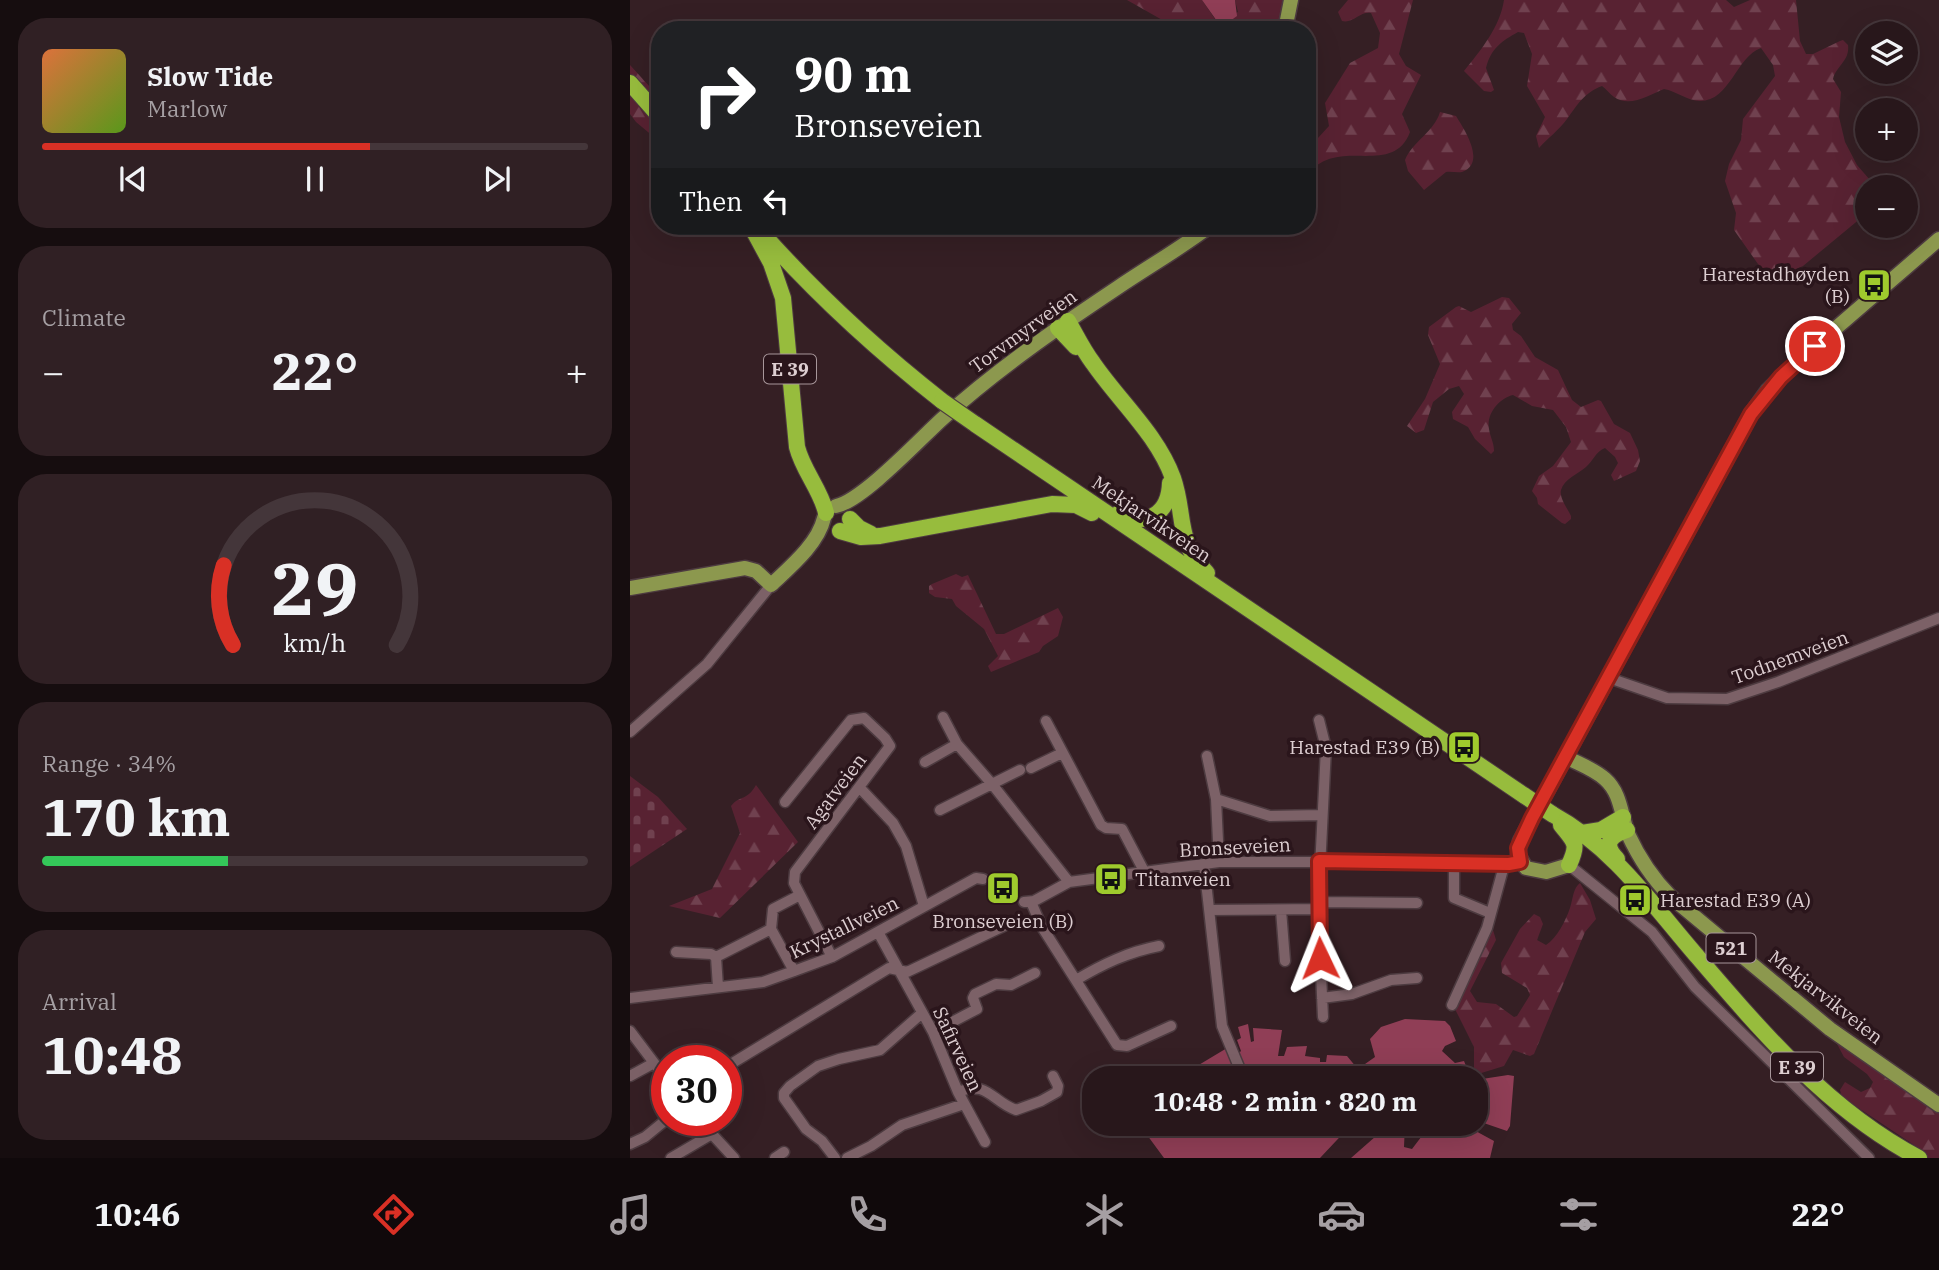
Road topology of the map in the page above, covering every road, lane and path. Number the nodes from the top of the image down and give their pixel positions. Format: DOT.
graph roads {
  1 [pos="1291,0"];
  2 [pos="1287,21"];
  3 [pos="630,83"];
  4 [pos="651,107"];
  5 [pos="757,235"];
  6 [pos="762,235"];
  7 [pos="1197,235"];
  8 [pos="1939,239"];
  9 [pos="1063,325"];
  10 [pos="1168,467"];
  11 [pos="872,484"];
  12 [pos="1098,507"];
  13 [pos="829,512"];
  14 [pos="1118,520"];
  15 [pos="843,524"];
  16 [pos="804,550"];
  17 [pos="771,585"];
  18 [pos="630,588"];
  19 [pos="1234,599"];
  20 [pos="1939,618"];
  21 [pos="1609,678"];
  22 [pos="943,718"];
  23 [pos="1319,720"];
  24 [pos="1046,721"];
  25 [pos="630,732"];
  26 [pos="957,744"];
  27 [pos="1062,753"];
  28 [pos="1208,756"];
  29 [pos="1566,757"];
  30 [pos="925,762"];
  31 [pos="992,784"];
  32 [pos="860,788"];
  33 [pos="1216,799"];
  34 [pos="785,802"];
  35 [pos="940,810"];
  36 [pos="1321,815"];
  37 [pos="1555,817"];
  38 [pos="1625,823"];
  39 [pos="1582,833"];
  40 [pos="1599,851"];
  41 [pos="1519,859"];
  42 [pos="1319,861"];
  43 [pos="1219,862"];
  44 [pos="1454,862"];
  45 [pos="1204,864"];
  46 [pos="1569,865"];
  47 [pos="1621,867"];
  48 [pos="1144,871"];
  49 [pos="1502,873"];
  50 [pos="983,879"];
  51 [pos="1069,882"];
  52 [pos="800,895"];
  53 [pos="1417,903"];
  54 [pos="1319,905"];
  55 [pos="925,906"];
  56 [pos="1281,910"];
  57 [pos="1210,911"];
  58 [pos="1490,913"];
  59 [pos="1004,926"];
  60 [pos="771,929"];
  61 [pos="878,932"];
  62 [pos="1159,946"];
  63 [pos="677,952"];
  64 [pos="1694,954"];
  65 [pos="716,957"];
  66 [pos="832,957"];
  67 [pos="1284,961"];
  68 [pos="794,971"];
  69 [pos="900,971"];
  70 [pos="1035,973"];
  71 [pos="1417,978"];
  72 [pos="1076,980"];
  73 [pos="718,987"];
  74 [pos="630,998"];
  75 [pos="1322,998"];
  76 [pos="1452,1005"];
  77 [pos="922,1013"];
  78 [pos="1323,1017"];
  79 [pos="1171,1026"];
  80 [pos="630,1031"];
  81 [pos="933,1032"];
  82 [pos="742,1057"];
  83 [pos="651,1059"];
  84 [pos="651,1065"];
  85 [pos="1238,1066"];
  86 [pos="630,1076"];
  87 [pos="1053,1076"];
  88 [pos="958,1092"];
  89 [pos="964,1104"];
  90 [pos="1939,1105"];
  91 [pos="651,1132"];
  92 [pos="709,1136"];
  93 [pos="714,1136"];
  94 [pos="985,1142"];
  95 [pos="630,1144"];
  96 [pos="671,1158"];
  97 [pos="734,1158"];
  98 [pos="835,1158"];
  99 [pos="847,1158"];
  100 [pos="1869,1158"];
  101 [pos="1919,1158"];
  1 -- 2 [label="main road"];
  3 -- 4 [label="highway"];
  5 -- 13 [label="highway, E 39"];
  6 -- 12 [label="highway, Mekjarvikveien / E 39, bridge"];
  7 -- 9 [label="main road, Torvmyrveien"];
  8 -- 21 [label="main road"];
  9 -- 10 [label="highway, E 39"];
  9 -- 11 [label="main road, Torvmyrveien"];
  10 -- 12 [label="highway, E 39"];
  10 -- 19 [label="highway, E 39"];
  11 -- 13 [label="main road, Torvmyrveien"];
  11 -- 15 [label="main road, Torvmyrveien"];
  12 -- 14 [label="highway, Mekjarvikveien / E 39"];
  13 -- 15 [label="main road"];
  13 -- 15 [label="main road"];
  13 -- 16 [label="main road, Torvmyrveien"];
  14 -- 15 [label="highway, E 39"];
  14 -- 19 [label="highway, Mekjarvikveien / E 39"];
  15 -- 16 [label="main road, Torvmyrveien"];
  16 -- 17 [label="main road, Torvmyrveien"];
  17 -- 18 [label="main road"];
  17 -- 25 [label="street, Torvmyrveien"];
  19 -- 37 [label="highway, Mekjarvikveien / E 39, bridge"];
  20 -- 21 [label="street, Todnemveien"];
  21 -- 29 [label="main road"];
  22 -- 26 [label="street"];
  23 -- 36 [label="street"];
  24 -- 27 [label="street"];
  26 -- 30 [label="street"];
  26 -- 31 [label="street"];
  27 -- 31 [label="street"];
  27 -- 48 [label="street"];
  28 -- 33 [label="street"];
  29 -- 38 [label="main road, Mekjarvikveien / 521"];
  29 -- 41 [label="main road"];
  31 -- 35 [label="street"];
  31 -- 51 [label="street"];
  32 -- 34 [label="street, Agatveien"];
  32 -- 52 [label="street, Agatveien"];
  32 -- 55 [label="street"];
  33 -- 36 [label="street"];
  33 -- 43 [label="street"];
  36 -- 42 [label="street"];
  37 -- 39 [label="highway, Mekjarvikveien / E 39"];
  37 -- 40 [label="highway, Mekjarvikveien / E 39"];
  37 -- 46 [label="highway, E 39"];
  38 -- 39 [label="highway"];
  38 -- 47 [label="highway, E 39"];
  38 -- 90 [label="main road, Mekjarvikveien / 521"];
  39 -- 40 [label="highway, Mekjarvikveien / E 39"];
  40 -- 46 [label="highway"];
  40 -- 47 [label="highway, E 39"];
  40 -- 64 [label="highway, E 39"];
  41 -- 44 [label="street, Bronseveien"];
  41 -- 46 [label="main road"];
  42 -- 43 [label="street, Bronseveien"];
  42 -- 44 [label="street, Bronseveien"];
  42 -- 54 [label="street"];
  43 -- 45 [label="street, Bronseveien"];
  44 -- 58 [label="street"];
  45 -- 48 [label="street, Bronseveien"];
  45 -- 57 [label="street"];
  46 -- 100 [label="street"];
  47 -- 64 [label="highway, E 39"];
  48 -- 51 [label="street, Bronseveien"];
  49 -- 58 [label="street"];
  50 -- 55 [label="street, Krystallveien"];
  51 -- 72 [label="street, Bronseveien"];
  52 -- 60 [label="street"];
  52 -- 66 [label="street, Agatveien"];
  53 -- 54 [label="street"];
  54 -- 56 [label="street"];
  54 -- 75 [label="street"];
  55 -- 61 [label="street, Krystallveien"];
  56 -- 57 [label="street"];
  56 -- 67 [label="street"];
  57 -- 85 [label="street"];
  58 -- 76 [label="street"];
  59 -- 69 [label="street"];
  60 -- 65 [label="street"];
  60 -- 68 [label="street"];
  61 -- 66 [label="street, Krystallveien"];
  61 -- 69 [label="street, Safirveien"];
  62 -- 72 [label="street"];
  63 -- 65 [label="street"];
  64 -- 101 [label="highway, E 39"];
  65 -- 73 [label="street"];
  66 -- 68 [label="street, Krystallveien"];
  68 -- 73 [label="street, Krystallveien"];
  69 -- 77 [label="street, Safirveien"];
  69 -- 82 [label="street"];
  70 -- 81 [label="street"];
  71 -- 75 [label="street"];
  72 -- 79 [label="street, Bronseveien"];
  73 -- 74 [label="street, Krystallveien"];
  75 -- 78 [label="street"];
  77 -- 81 [label="street, Safirveien"];
  77 -- 98 [label="street"];
  80 -- 83 [label="street"];
  81 -- 88 [label="street, Safirveien"];
  84 -- 86 [label="street"];
  87 -- 88 [label="street"];
  88 -- 89 [label="street, Safirveien"];
  89 -- 94 [label="street, Safirveien"];
  89 -- 99 [label="street"];
  91 -- 95 [label="street"];
  92 -- 96 [label="street"];
  93 -- 97 [label="street"];
}
